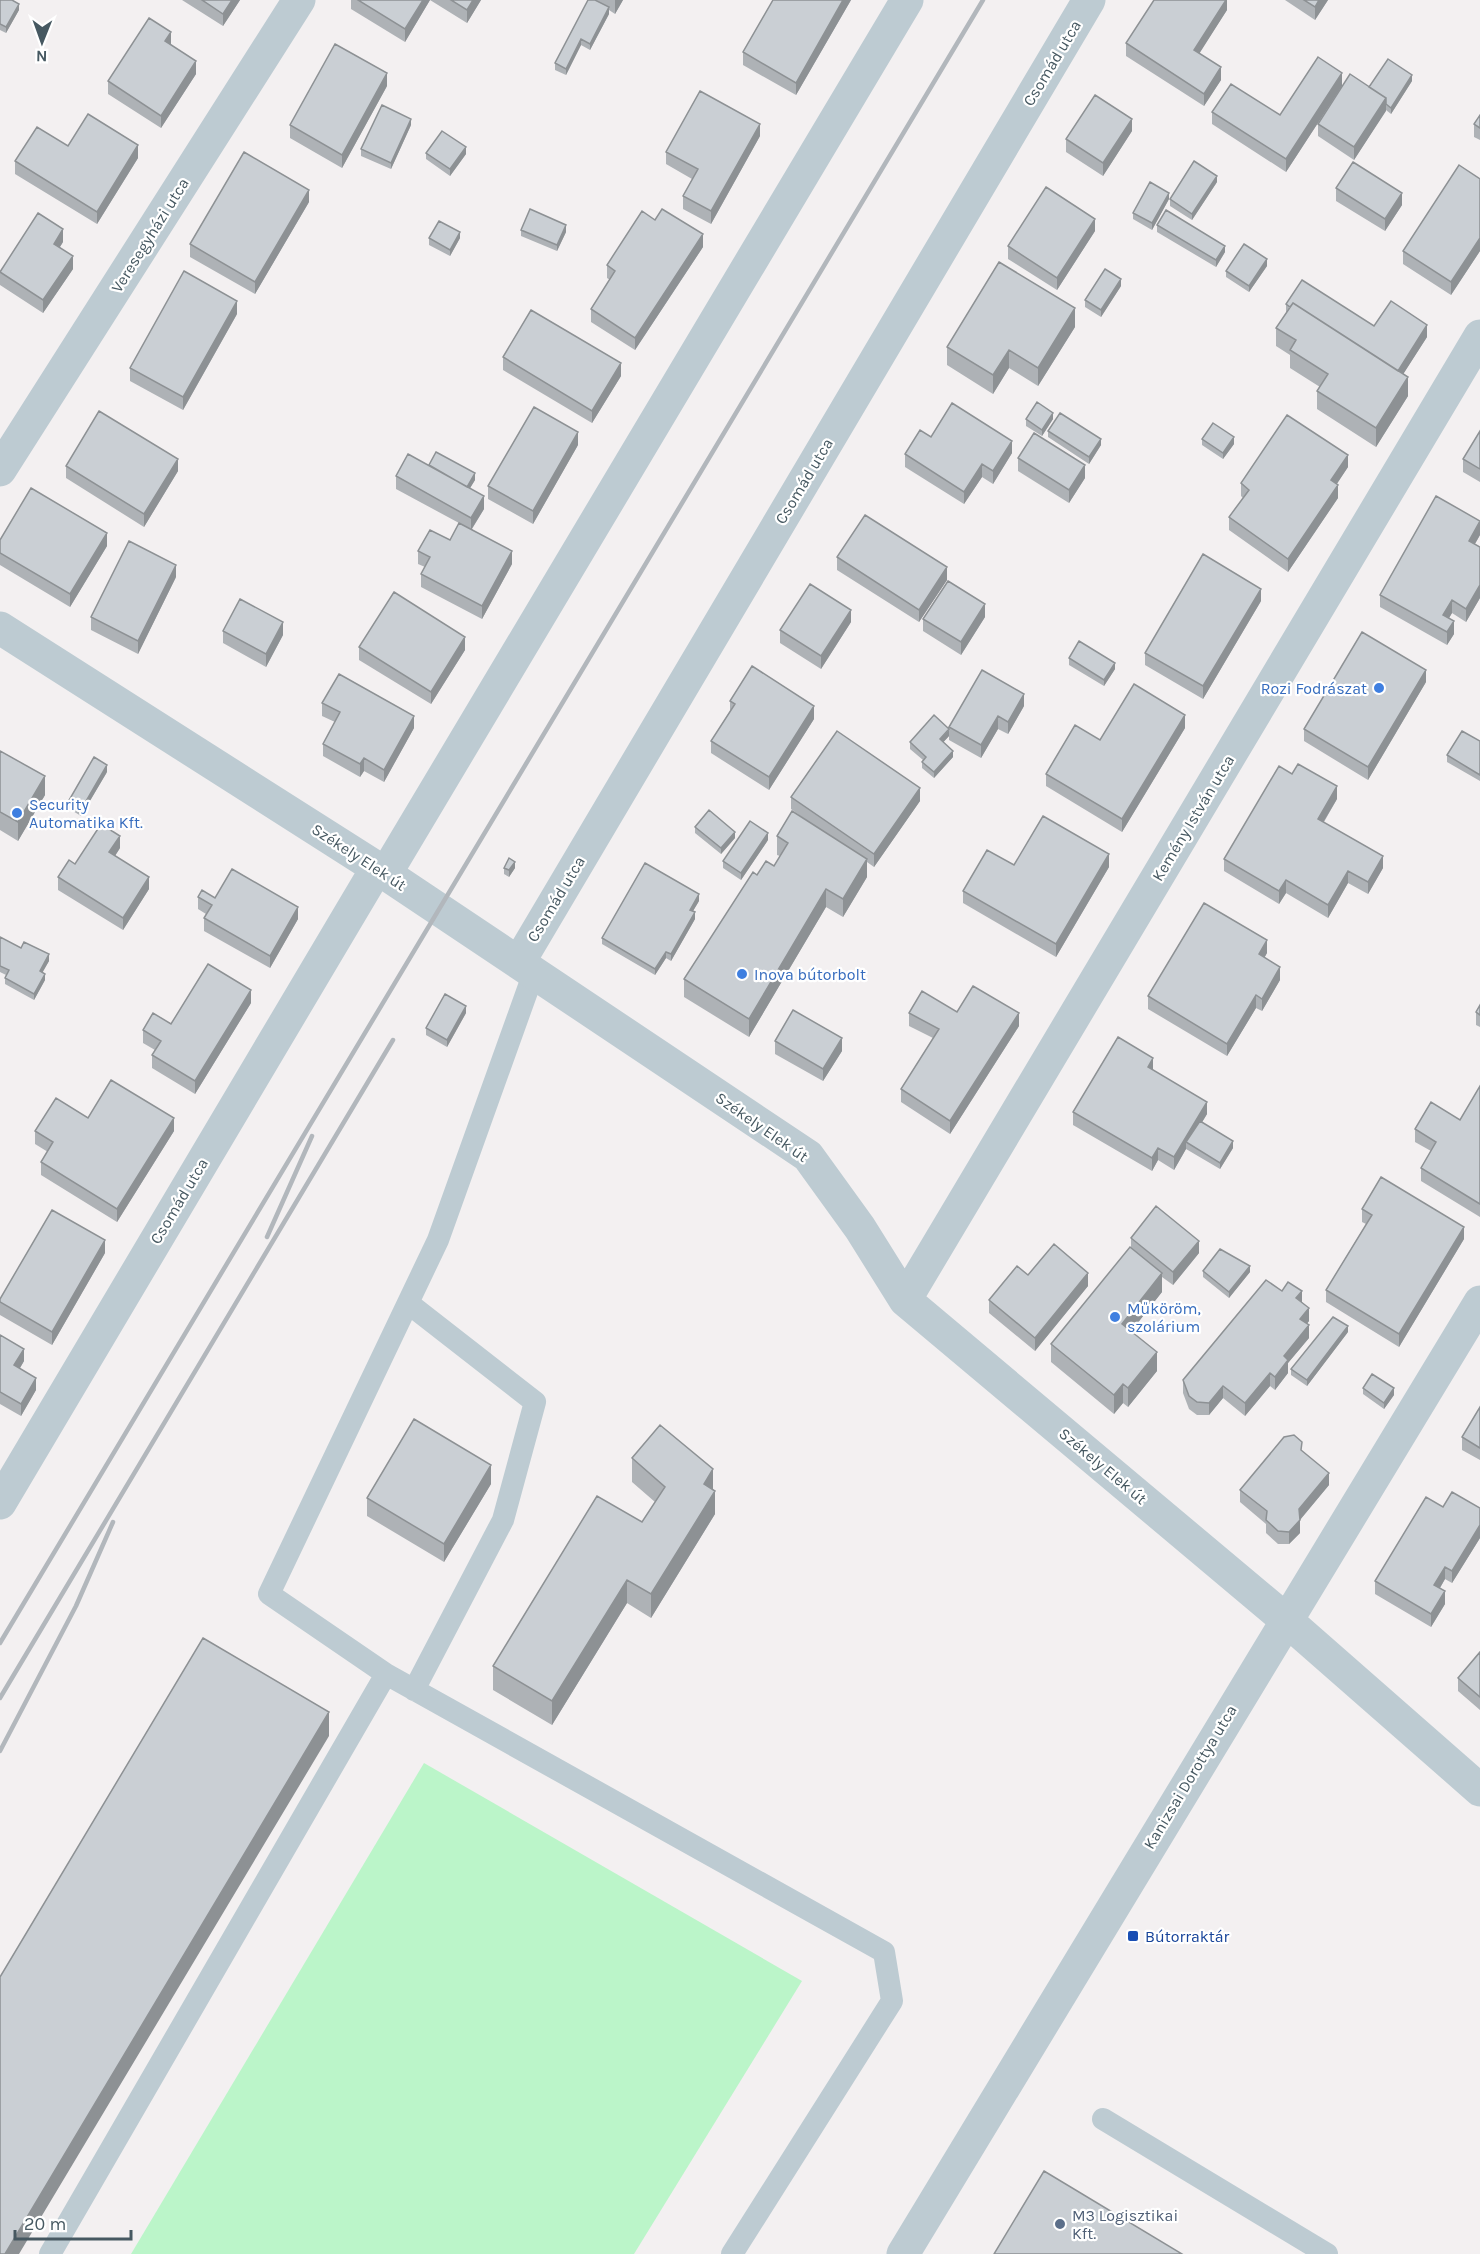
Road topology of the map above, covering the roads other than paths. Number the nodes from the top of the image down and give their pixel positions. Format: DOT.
graph roads {
  1 [pos="299,0"];
  2 [pos="907,0"];
  3 [pos="1089,0"];
  4 [pos="1480,336"];
  5 [pos="0,470"];
  6 [pos="0,628"];
  7 [pos="381,871"];
  8 [pos="526,967"];
  9 [pos="905,1300"];
  10 [pos="1480,1302"];
  11 [pos="408,1303"];
  12 [pos="0,1503"];
  13 [pos="1285,1619"];
  14 [pos="386,1674"];
  15 [pos="414,1690"];
  16 [pos="1480,1790"];
  17 [pos="1103,2119"];
  18 [pos="50,2254"];
  19 [pos="732,2254"];
  20 [pos="903,2254"];
  21 [pos="1327,2254"];
  1 -- 5 [label="street, Veresegyházi utca"];
  2 -- 7 [label="street, Csomád utca"];
  3 -- 8 [label="street, Csomád utca"];
  4 -- 9 [label="street, Kemény István utca"];
  6 -- 7 [label="street, Székely Elek út"];
  7 -- 8 [label="street, Székely Elek út"];
  7 -- 12 [label="street, Csomád utca"];
  8 -- 9 [label="street, Székely Elek út"];
  8 -- 11 [label="lane"];
  9 -- 13 [label="street, Székely Elek út"];
  10 -- 13 [label="street, Kanizsai Dorottya utca"];
  11 -- 14 [label="lane"];
  11 -- 15 [label="lane"];
  13 -- 16 [label="street, Székely Elek út"];
  13 -- 20 [label="street, Kanizsai Dorottya utca"];
  14 -- 15 [label="lane"];
  14 -- 18 [label="lane"];
  15 -- 19 [label="lane"];
  17 -- 21 [label="lane"];
}
